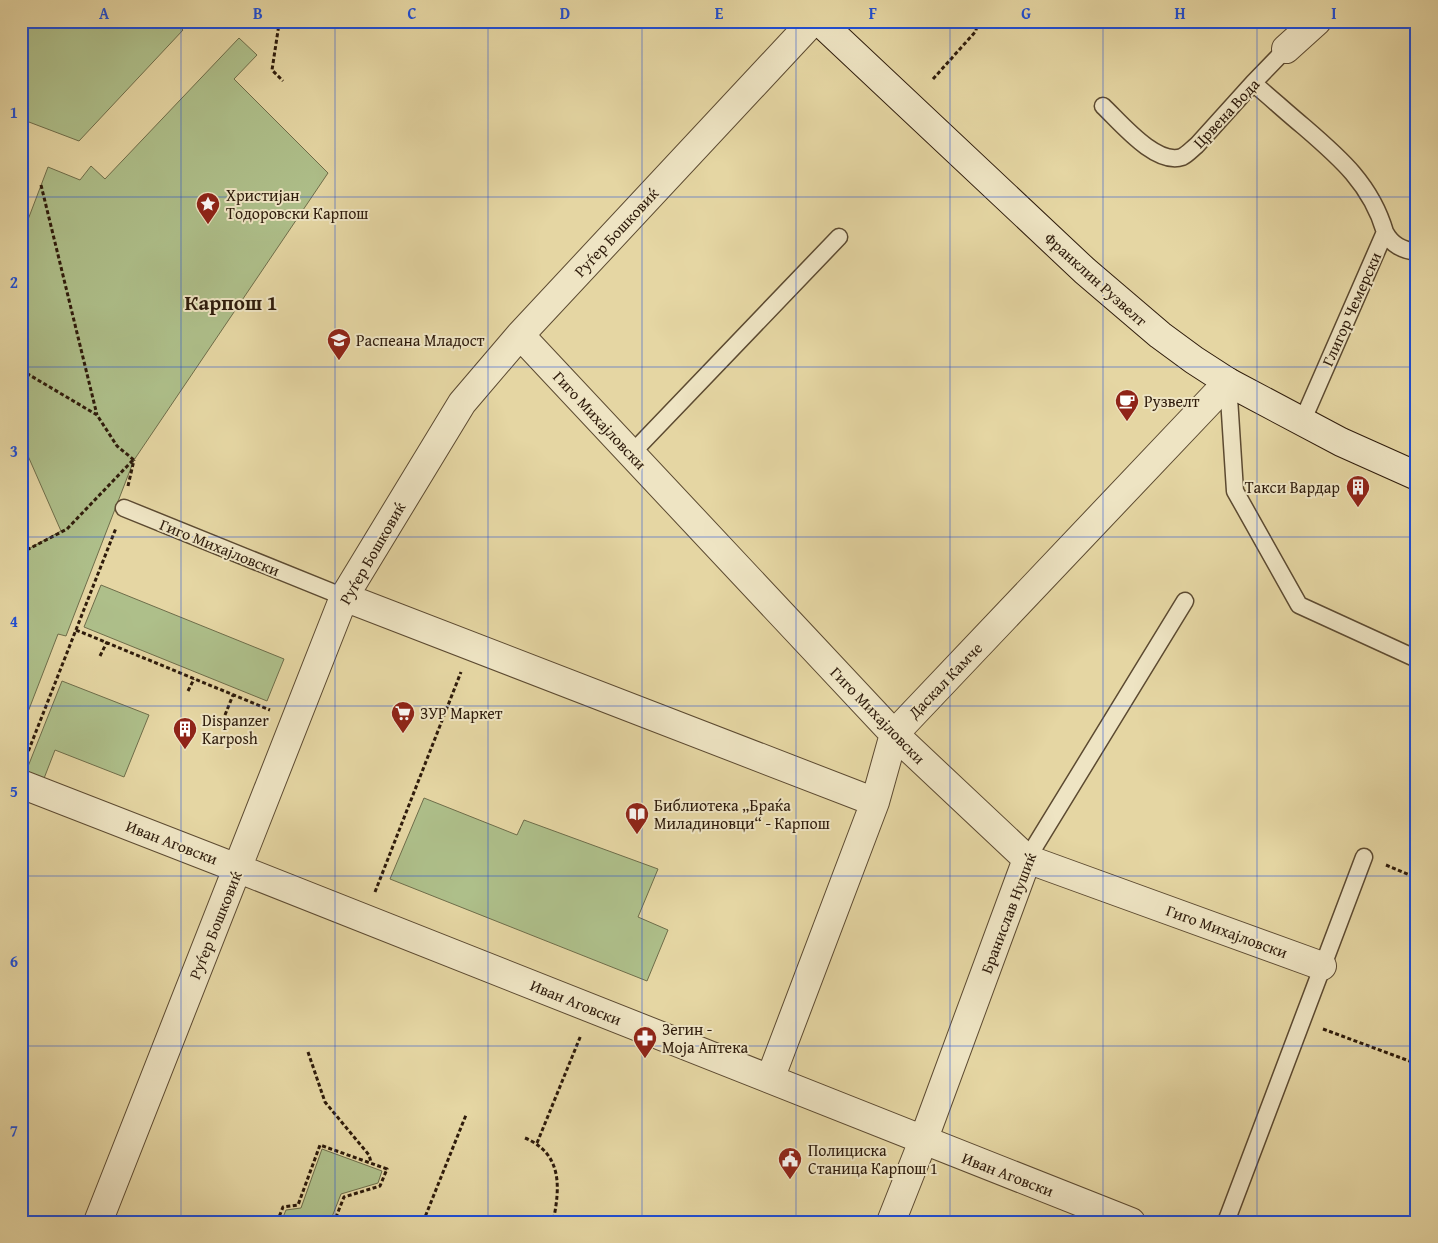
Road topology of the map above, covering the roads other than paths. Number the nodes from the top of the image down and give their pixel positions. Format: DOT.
graph roads {
  1 [pos="813,21"];
  2 [pos="819,21"];
  3 [pos="1318,21"];
  4 [pos="1286,50"];
  5 [pos="1253,83"];
  6 [pos="1103,106"];
  7 [pos="1385,232"];
  8 [pos="839,237"];
  9 [pos="1417,252"];
  10 [pos="520,335"];
  11 [pos="1228,382"];
  12 [pos="1302,422"];
  13 [pos="631,454"];
  14 [pos="1417,476"];
  15 [pos="124,508"];
  16 [pos="344,597"];
  17 [pos="1185,601"];
  18 [pos="1417,659"];
  19 [pos="894,734"];
  20 [pos="23,773"];
  21 [pos="875,802"];
  22 [pos="1364,857"];
  23 [pos="1027,859"];
  24 [pos="238,868"];
  25 [pos="1322,966"];
  26 [pos="770,1079"];
  27 [pos="923,1141"];
  28 [pos="98,1222"];
  29 [pos="891,1222"];
  30 [pos="1131,1222"];
  31 [pos="1226,1222"];
  1 -- 10 [label="street, Руѓер Бошковиќ"];
  2 -- 11 [label="street, Франклин Рузвелт"];
  3 -- 4 [label="street, Црвена Вода"];
  4 -- 5 [label="lane, Црвена Вода"];
  5 -- 6 [label="lane, Црвена Вода"];
  5 -- 7 [label="lane"];
  7 -- 9 [label="lane, Глигор Чемерски"];
  7 -- 12 [label="lane, Глигор Чемерски"];
  8 -- 13 [label="lane"];
  10 -- 13 [label="street, Гиго Михајловски"];
  10 -- 16 [label="street, Руѓер Бошковиќ"];
  11 -- 12 [label="street, Франклин Рузвелт"];
  11 -- 18 [label="lane"];
  11 -- 19 [label="street, Даскал Камче"];
  12 -- 14 [label="street, Франклин Рузвелт"];
  13 -- 19 [label="street, Гиго Михајловски"];
  15 -- 16 [label="lane, Гиго Михајловски"];
  16 -- 21 [label="street, Гиго Михајловски"];
  16 -- 24 [label="street, Руѓер Бошковиќ"];
  17 -- 23 [label="lane, Бранислав Нушиќ"];
  19 -- 21 [label="street, Даскал Камче"];
  19 -- 23 [label="street, Гиго Михајловски"];
  20 -- 24 [label="street, Иван Аговски"];
  21 -- 26 [label="street, Даскал Камче"];
  22 -- 25 [label="lane"];
  23 -- 25 [label="street, Гиго Михајловски"];
  23 -- 27 [label="street, Бранислав Нушиќ"];
  24 -- 26 [label="street, Иван Аговски"];
  24 -- 28 [label="street, Руѓер Бошковиќ"];
  25 -- 31 [label="lane"];
  26 -- 27 [label="street, Иван Аговски"];
  27 -- 29 [label="street, Бранислав Нушиќ"];
  27 -- 30 [label="street, Иван Аговски"];
}
